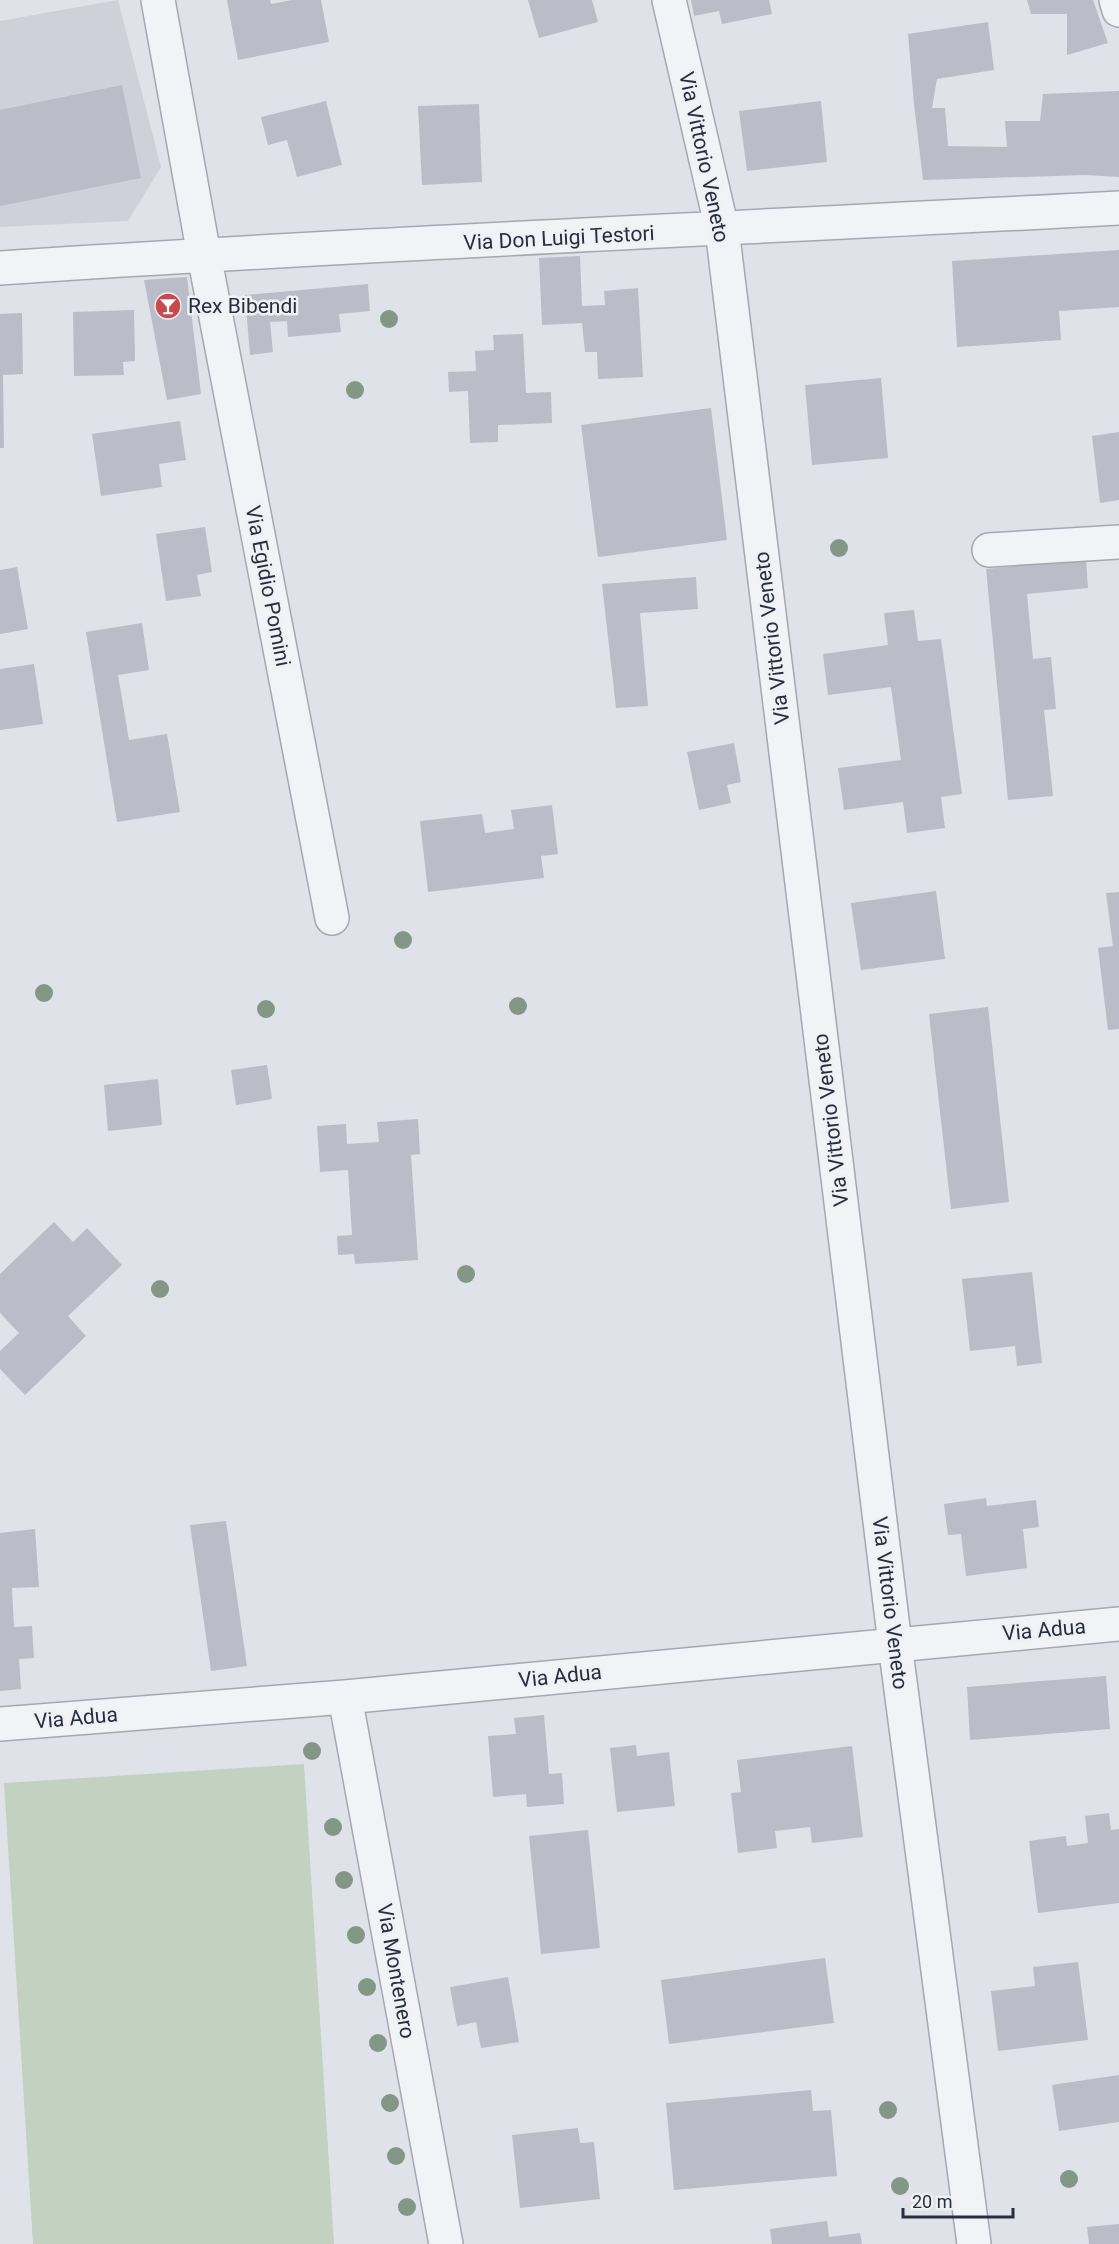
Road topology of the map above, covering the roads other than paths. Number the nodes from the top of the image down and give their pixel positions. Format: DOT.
graph roads {
  1 [pos="158,0"];
  2 [pos="669,0"];
  3 [pos="1116,0"];
  4 [pos="1119,10"];
  5 [pos="1119,208"];
  6 [pos="722,229"];
  7 [pos="204,255"];
  8 [pos="0,268"];
  9 [pos="1119,542"];
  10 [pos="989,550"];
  11 [pos="332,918"];
  12 [pos="1119,1624"];
  13 [pos="895,1644"];
  14 [pos="345,1697"];
  15 [pos="0,1724"];
  16 [pos="446,2244"];
  17 [pos="974,2244"];
  1 -- 7 [label="street, Via Egidio Pomini"];
  2 -- 6 [label="street, Via Vittorio Veneto"];
  3 -- 4 [label="street"];
  5 -- 6 [label="street, Via Don Luigi Testori"];
  6 -- 7 [label="street, Via Don Luigi Testori"];
  6 -- 13 [label="street, Via Vittorio Veneto"];
  7 -- 8 [label="street, Via Don Luigi Testori"];
  7 -- 11 [label="street, Via Egidio Pomini"];
  9 -- 10 [label="street"];
  12 -- 13 [label="street, Via Adua"];
  13 -- 14 [label="street, Via Adua"];
  13 -- 17 [label="street, Via Vittorio Veneto"];
  14 -- 15 [label="street, Via Adua"];
  14 -- 16 [label="street, Via Montenero"];
}
